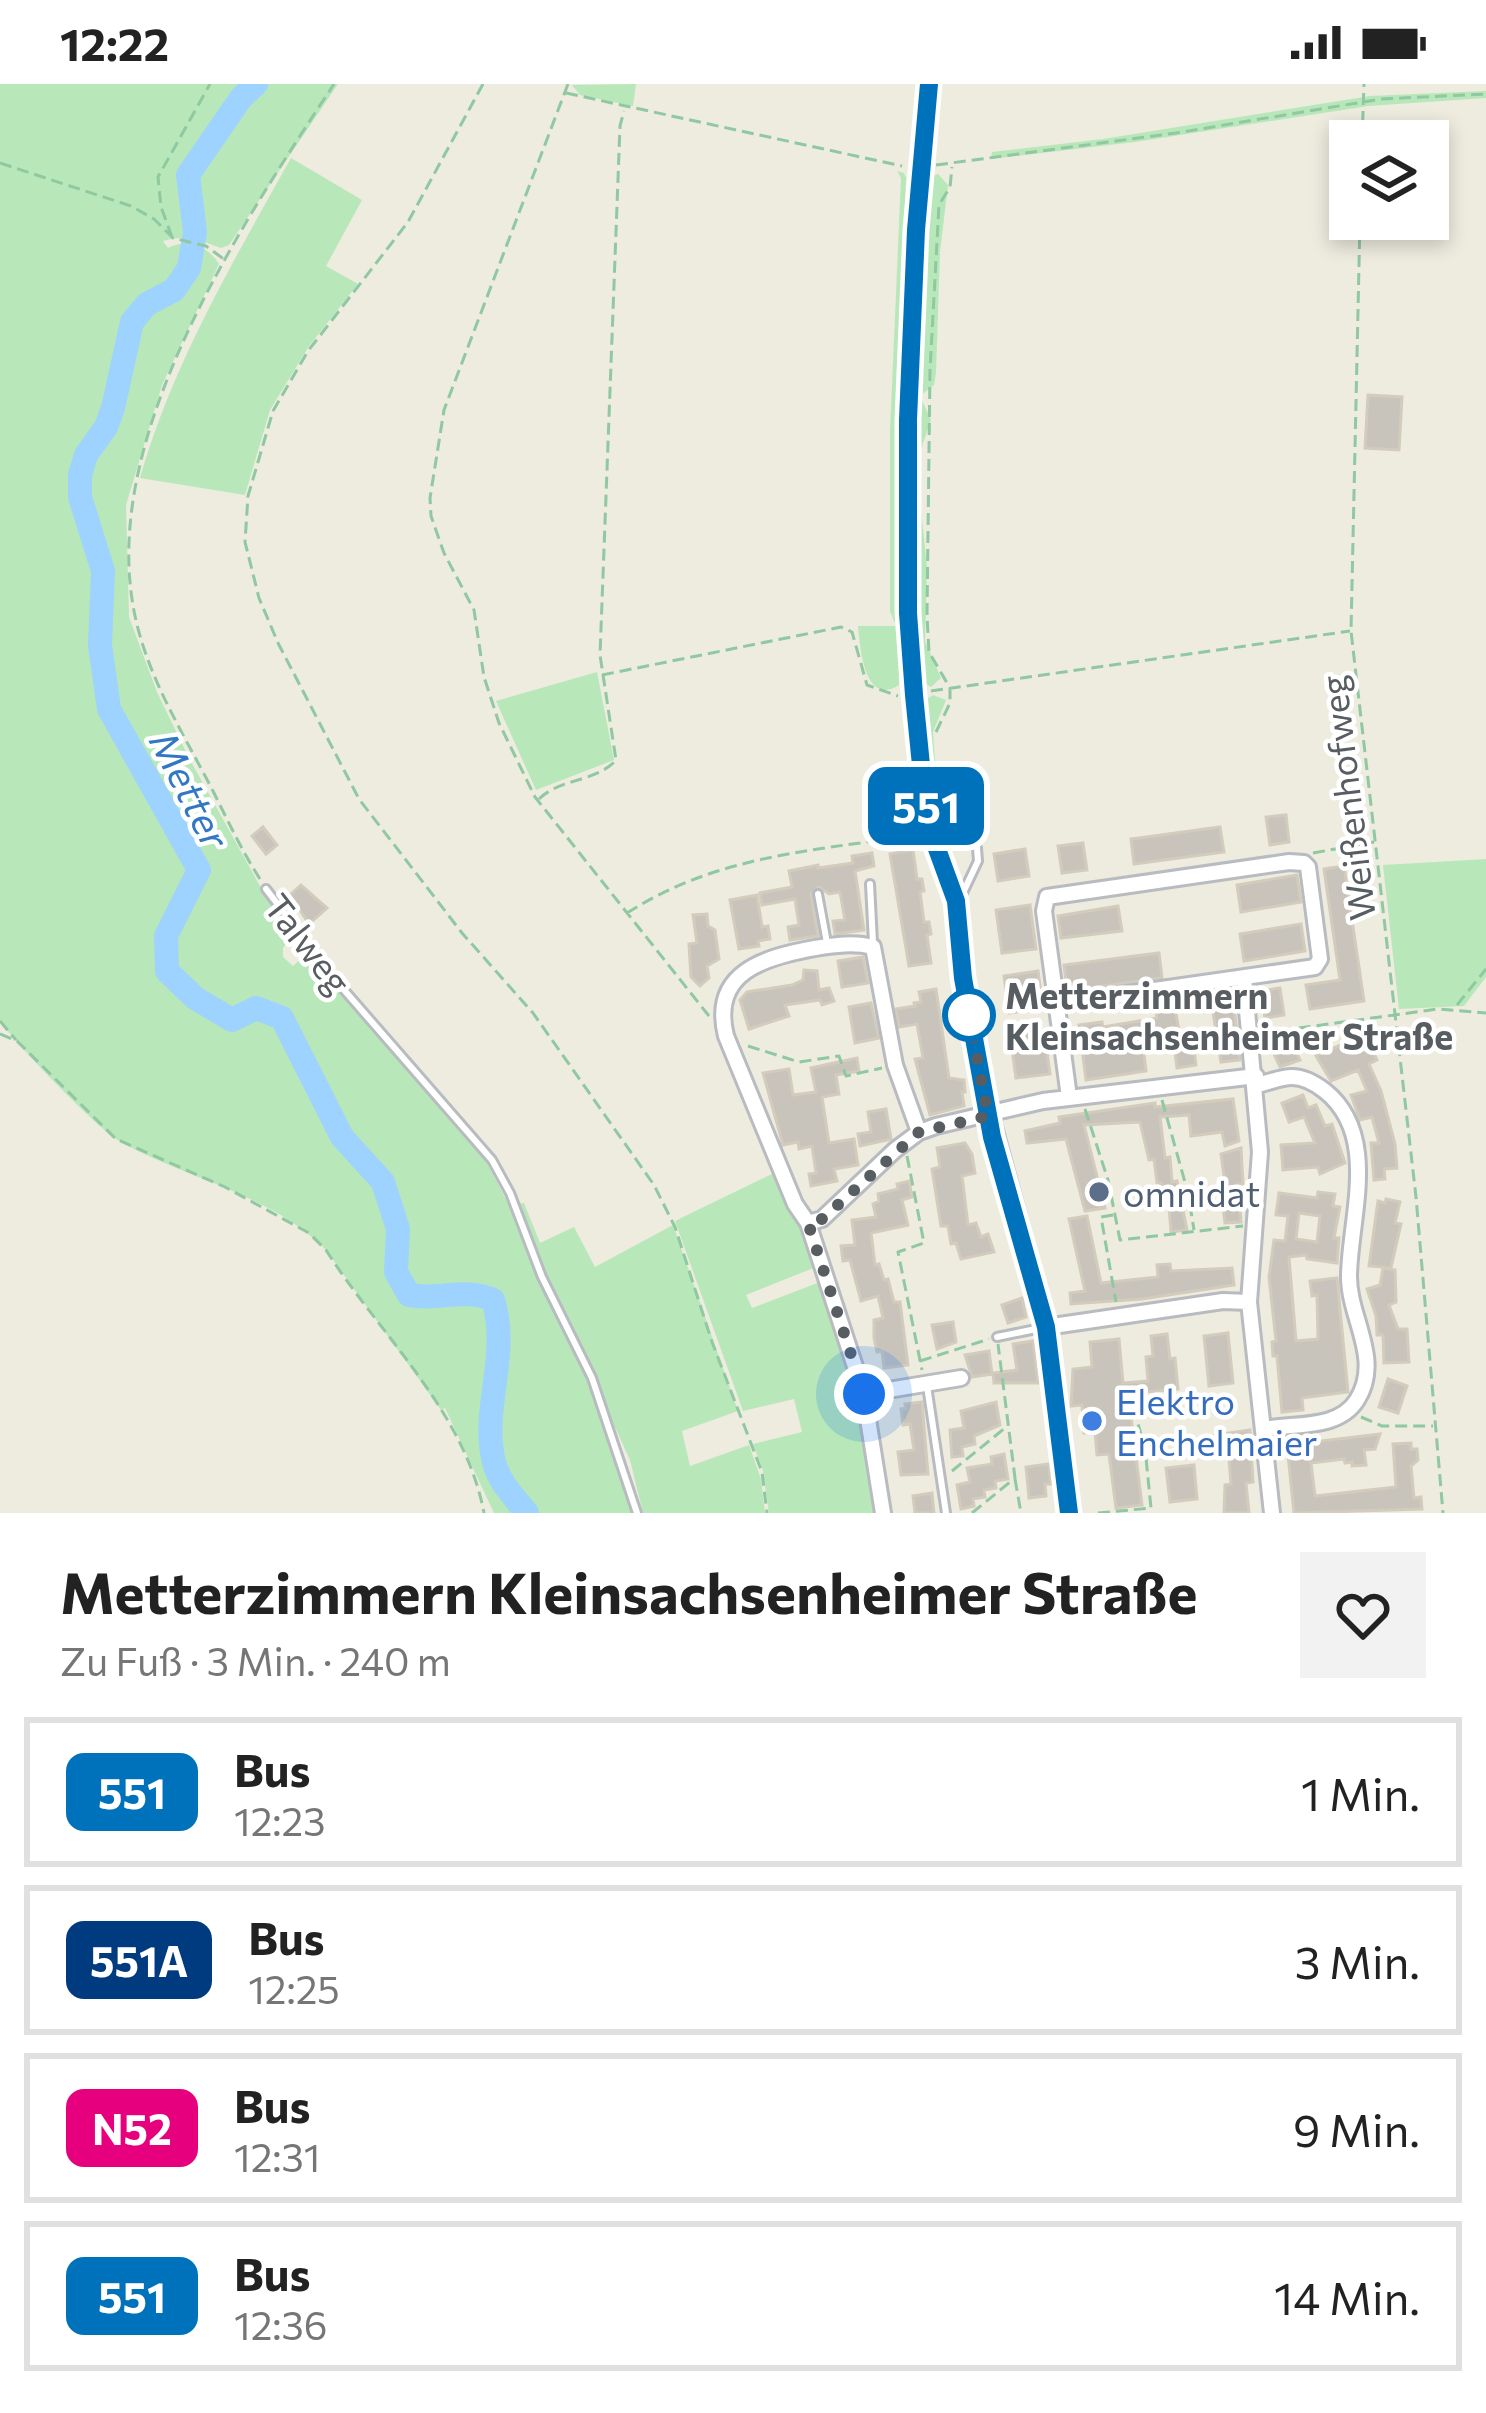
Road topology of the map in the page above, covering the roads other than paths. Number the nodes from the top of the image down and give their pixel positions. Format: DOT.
graph roads {
  1 [pos="928,84"];
  2 [pos="927,836"];
  3 [pos="870,884"];
  4 [pos="266,889"];
  5 [pos="818,894"];
  6 [pos="957,912"];
  7 [pos="828,946"];
  8 [pos="873,947"];
  9 [pos="1244,978"];
  10 [pos="1057,1004"];
  11 [pos="1256,1080"];
  12 [pos="1076,1096"];
  13 [pos="988,1116"];
  14 [pos="919,1132"];
  15 [pos="808,1223"];
  16 [pos="1249,1302"];
  17 [pos="1046,1327"];
  18 [pos="997,1337"];
  19 [pos="961,1378"];
  20 [pos="927,1383"];
  21 [pos="864,1394"];
  22 [pos="1264,1429"];
  23 [pos="637,1513"];
  24 [pos="884,1513"];
  25 [pos="946,1513"];
  26 [pos="1070,1513"];
  27 [pos="1272,1513"];
  1 -- 2 [label="main road"];
  2 -- 6 [label="main road"];
  2 -- 6 [label="lane"];
  3 -- 8 [label="lane"];
  4 -- 23 [label="lane, Talweg"];
  5 -- 7 [label="lane"];
  6 -- 13 [label="main road"];
  7 -- 8 [label="street"];
  7 -- 15 [label="street"];
  8 -- 14 [label="street"];
  9 -- 10 [label="street"];
  9 -- 10 [label="street"];
  9 -- 11 [label="street"];
  10 -- 12 [label="street"];
  11 -- 12 [label="street"];
  11 -- 16 [label="street"];
  11 -- 22 [label="street"];
  12 -- 13 [label="street"];
  13 -- 14 [label="street"];
  13 -- 17 [label="main road"];
  14 -- 15 [label="street"];
  15 -- 21 [label="street"];
  16 -- 17 [label="street"];
  16 -- 22 [label="street"];
  17 -- 18 [label="lane"];
  17 -- 26 [label="main road"];
  19 -- 20 [label="street"];
  20 -- 21 [label="street"];
  20 -- 25 [label="lane"];
  21 -- 24 [label="street"];
  22 -- 27 [label="street"];
}
